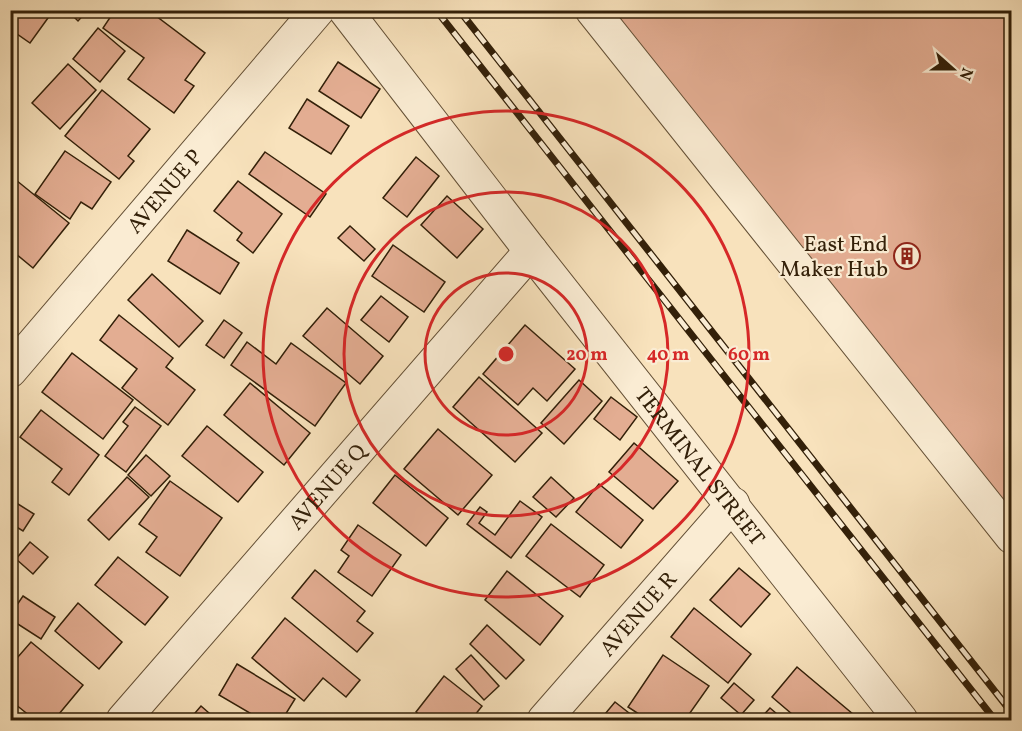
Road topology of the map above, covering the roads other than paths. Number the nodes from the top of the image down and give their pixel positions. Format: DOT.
graph roads {
  1 [pos="318,10"];
  2 [pos="345,10"];
  3 [pos="592,10"];
  4 [pos="531,251"];
  5 [pos="10,371"];
  6 [pos="733,504"];
  7 [pos="1011,537"];
  8 [pos="123,720"];
  9 [pos="544,720"];
  10 [pos="902,720"];
  1 -- 5 [label="street, AVENUE P"];
  2 -- 4 [label="street, TERMINAL STREET"];
  3 -- 7 [label="street"];
  4 -- 6 [label="street, TERMINAL STREET"];
  4 -- 8 [label="street, AVENUE Q"];
  6 -- 9 [label="street, AVENUE R"];
  6 -- 10 [label="street, TERMINAL STREET"];
}
